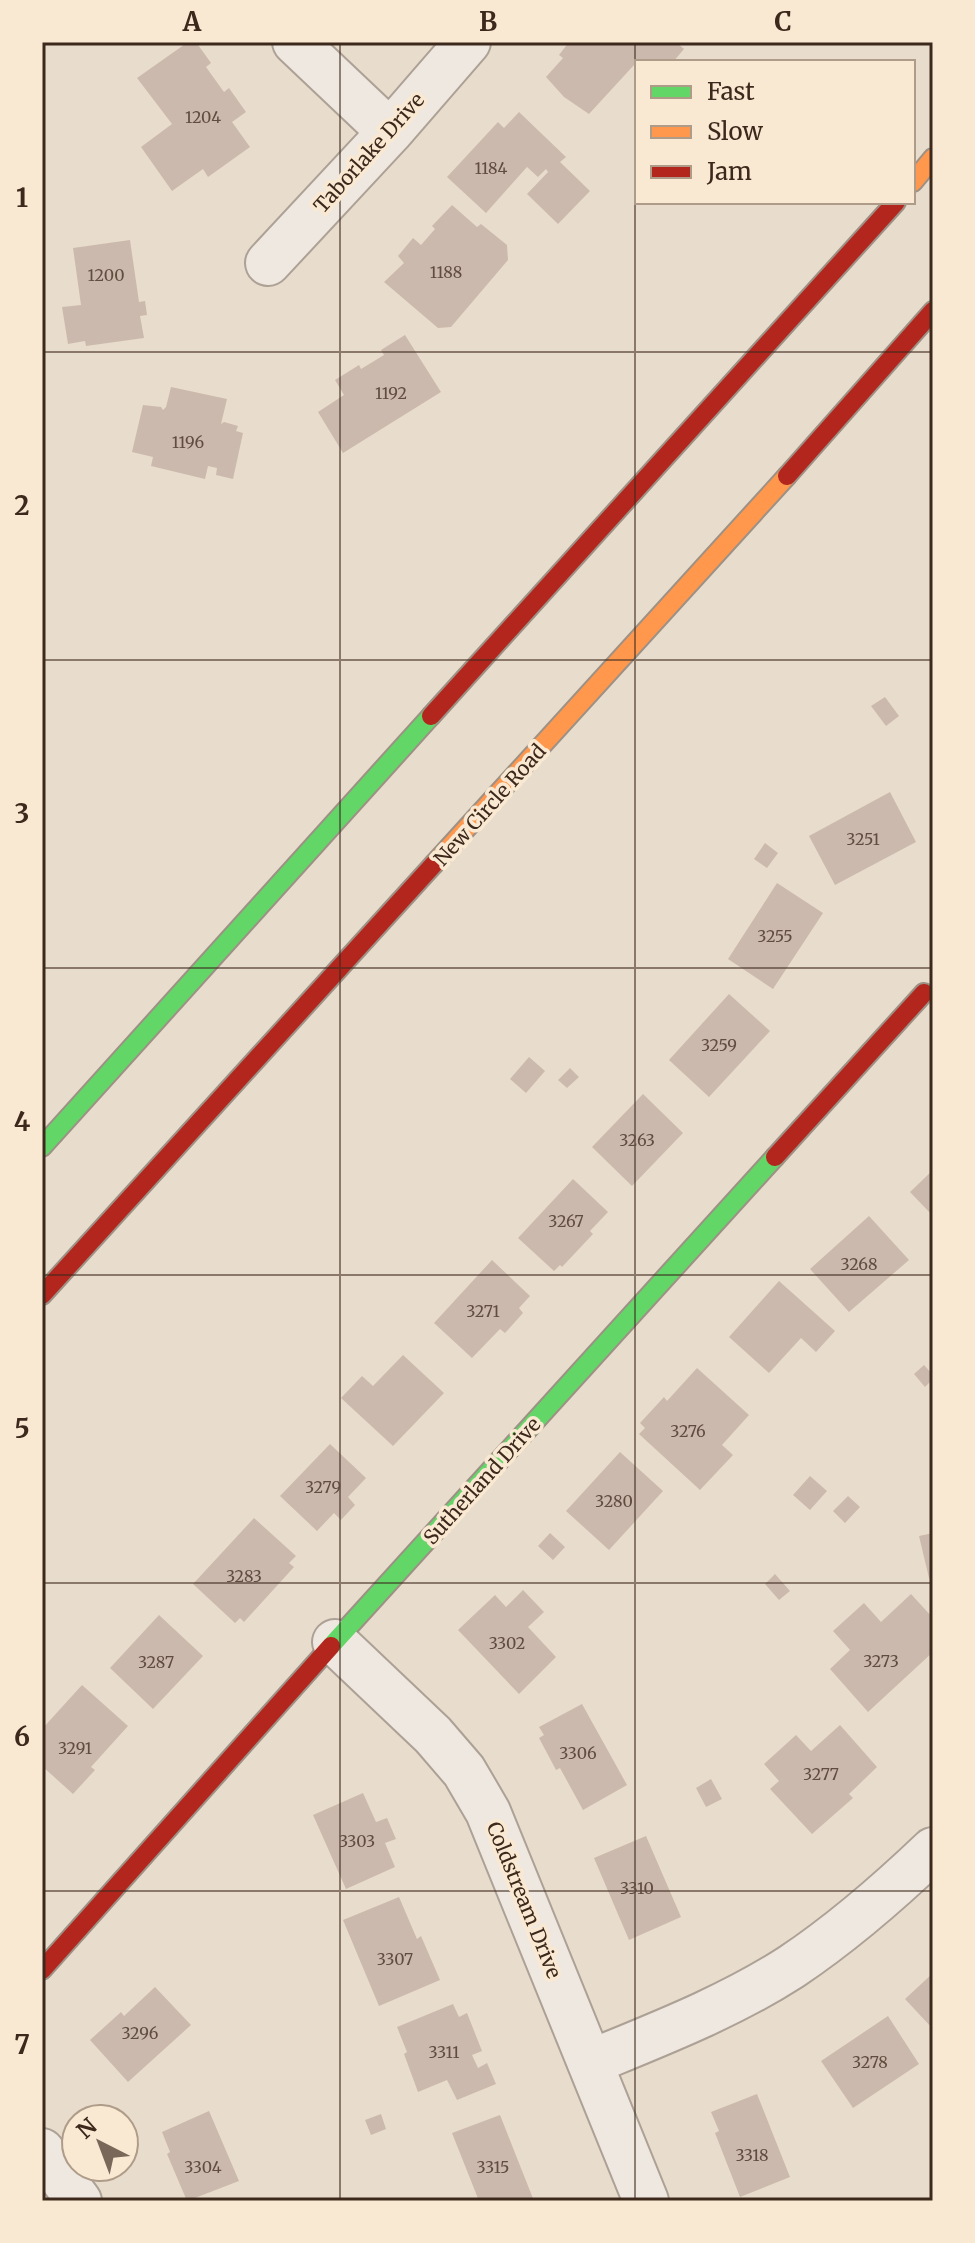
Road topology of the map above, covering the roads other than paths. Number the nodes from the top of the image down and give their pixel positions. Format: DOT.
graph roads {
  1 [pos="295,42"];
  2 [pos="468,42"];
  3 [pos="390,132"];
  4 [pos="933,158"];
  5 [pos="915,180"];
  6 [pos="894,204"];
  7 [pos="268,263"];
  8 [pos="933,311"];
  9 [pos="924,993"];
  10 [pos="42,1147"];
  11 [pos="42,1295"];
  12 [pos="335,1642"];
  13 [pos="933,1850"];
  14 [pos="42,1970"];
  15 [pos="591,2062"];
  16 [pos="42,2151"];
  17 [pos="79,2201"];
  18 [pos="646,2201"];
  1 -- 3 [label="street"];
  2 -- 3 [label="street, Taborlake Drive"];
  3 -- 7 [label="street, Taborlake Drive"];
  4 -- 5 [label="main road"];
  6 -- 10 [label="main road"];
  8 -- 11 [label="main road, New Circle Road"];
  9 -- 12 [label="main road, Sutherland Drive"];
  12 -- 14 [label="main road, Sutherland Drive"];
  12 -- 15 [label="street, Coldstream Drive"];
  13 -- 15 [label="street"];
  15 -- 18 [label="street, Coldstream Drive"];
  16 -- 17 [label="street"];
}
